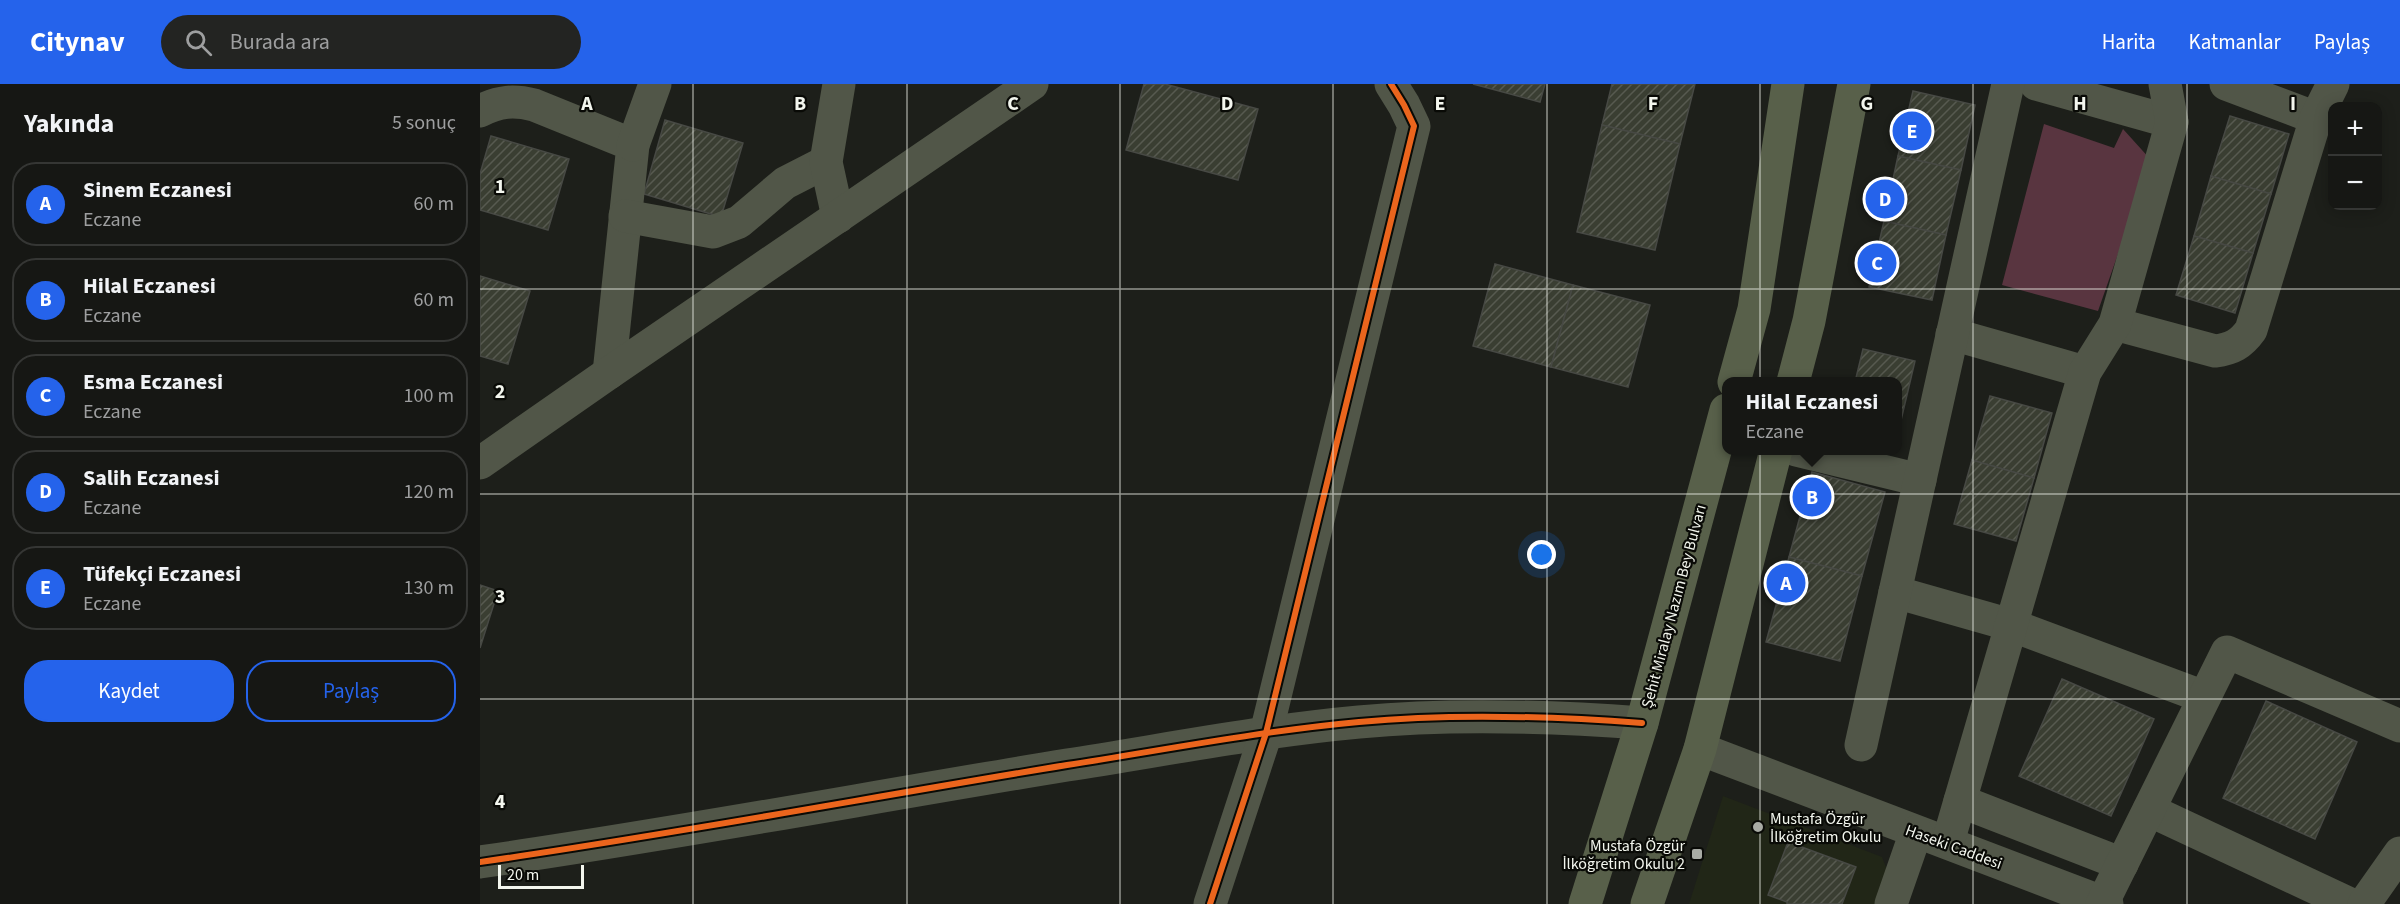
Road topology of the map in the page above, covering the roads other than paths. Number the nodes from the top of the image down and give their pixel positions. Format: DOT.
graph roads {
  1 [pos="655,84"];
  2 [pos="839,84"];
  3 [pos="1032,84"];
  4 [pos="1391,84"];
  5 [pos="1788,84"];
  6 [pos="1854,84"];
  7 [pos="2008,84"];
  8 [pos="2036,84"];
  9 [pos="2165,84"];
  10 [pos="2226,84"];
  11 [pos="2333,84"];
  12 [pos="480,111"];
  13 [pos="2316,118"];
  14 [pos="2172,122"];
  15 [pos="633,145"];
  16 [pos="826,162"];
  17 [pos="625,216"];
  18 [pos="838,217"];
  19 [pos="2115,324"];
  20 [pos="1952,334"];
  21 [pos="2085,372"];
  22 [pos="609,373"];
  23 [pos="1735,377"];
  24 [pos="1794,377"];
  25 [pos="1722,425"];
  26 [pos="1775,455"];
  27 [pos="1817,455"];
  28 [pos="480,463"];
  29 [pos="1920,480"];
  30 [pos="1895,592"];
  31 [pos="2011,625"];
  32 [pos="2204,697"];
  33 [pos="1642,723"];
  34 [pos="2400,726"];
  35 [pos="1266,733"];
  36 [pos="1861,745"];
  37 [pos="1700,749"];
  38 [pos="1960,801"];
  39 [pos="2149,810"];
  40 [pos="1916,832"];
  41 [pos="1948,842"];
  42 [pos="2400,853"];
  43 [pos="480,862"];
  44 [pos="2122,864"];
  45 [pos="1210,904"];
  46 [pos="1585,904"];
  47 [pos="1647,904"];
  48 [pos="1891,904"];
  49 [pos="2104,904"];
  50 [pos="2350,904"];
  51 [pos="2364,904"];
  1 -- 15 [label="street"];
  2 -- 16 [label="street"];
  3 -- 18 [label="street"];
  4 -- 35 [label="street"];
  5 -- 23 [label="main road"];
  6 -- 24 [label="main road"];
  7 -- 20 [label="street"];
  8 -- 14 [label="street"];
  9 -- 14 [label="street"];
  10 -- 13 [label="street"];
  11 -- 13 [label="street"];
  12 -- 15 [label="street"];
  13 -- 19 [label="street"];
  14 -- 19 [label="street"];
  15 -- 17 [label="street"];
  16 -- 17 [label="street"];
  16 -- 18 [label="street"];
  17 -- 22 [label="street"];
  18 -- 22 [label="street"];
  19 -- 21 [label="street"];
  20 -- 21 [label="street"];
  20 -- 29 [label="street"];
  21 -- 31 [label="street"];
  22 -- 28 [label="street"];
  25 -- 33 [label="main road, Şehit Miralay Nazım Bey Bulvarı"];
  26 -- 37 [label="main road"];
  27 -- 29 [label="street"];
  29 -- 30 [label="street"];
  30 -- 31 [label="street"];
  30 -- 36 [label="street"];
  31 -- 32 [label="street"];
  31 -- 38 [label="street"];
  32 -- 34 [label="street"];
  32 -- 39 [label="street"];
  33 -- 35 [label="street"];
  33 -- 46 [label="main road, Şehit Miralay Nazım Bey Bulvarı"];
  35 -- 43 [label="street"];
  35 -- 45 [label="street"];
  37 -- 40 [label="street, Haseki Caddesi"];
  37 -- 47 [label="main road"];
  38 -- 41 [label="street"];
  38 -- 44 [label="street"];
  39 -- 44 [label="street"];
  39 -- 50 [label="street"];
  40 -- 41 [label="street, Haseki Caddesi"];
  40 -- 48 [label="street"];
  41 -- 49 [label="street, Haseki Caddesi"];
  42 -- 51 [label="street"];
  44 -- 49 [label="street"];
}
